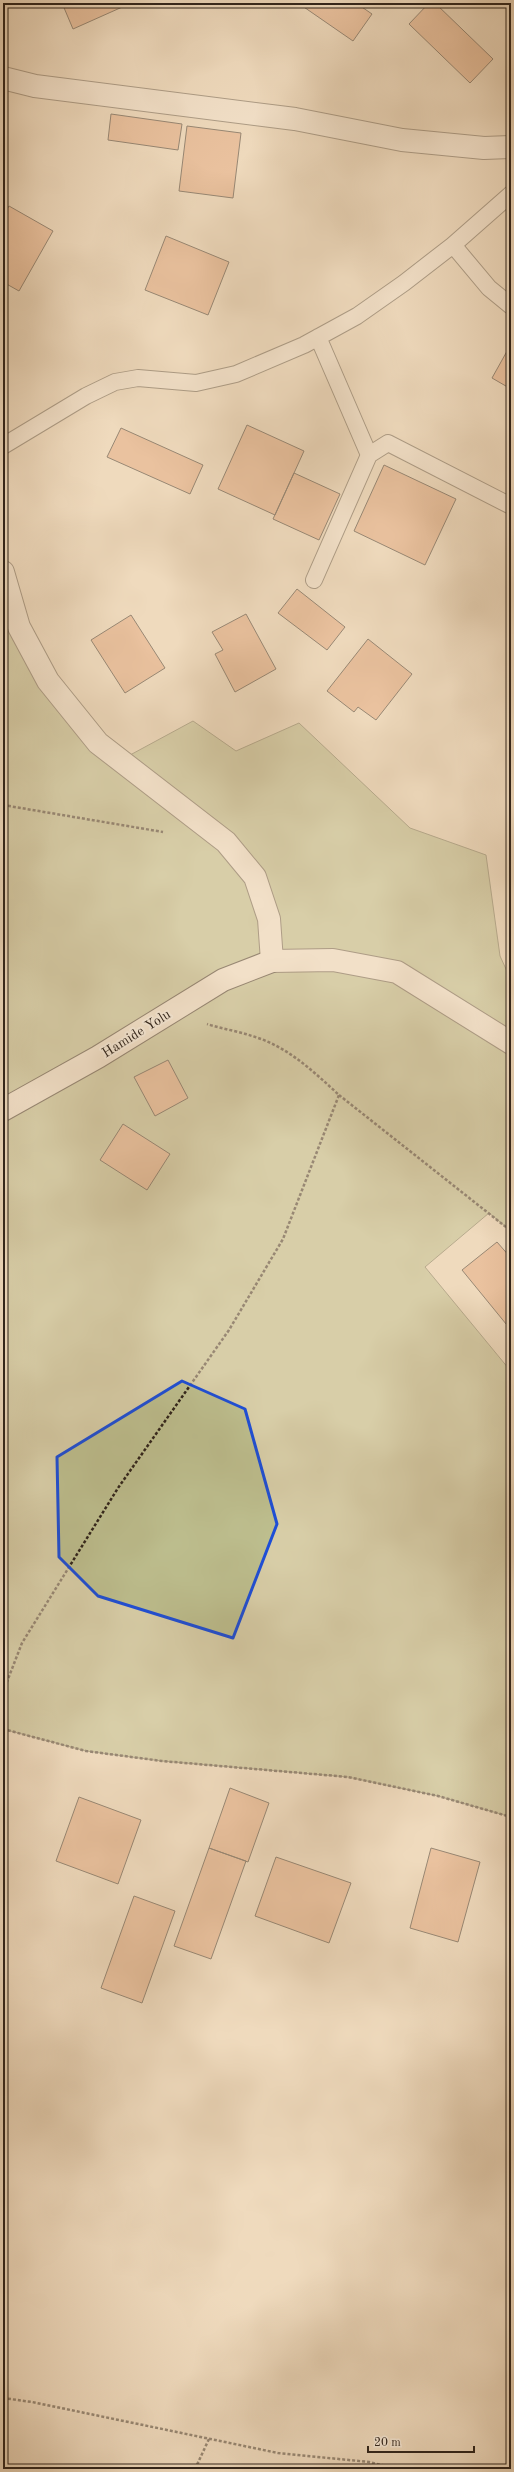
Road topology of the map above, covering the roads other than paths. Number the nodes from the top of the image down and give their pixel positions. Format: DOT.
graph roads {
  1 [pos="3,78"];
  2 [pos="511,147"];
  3 [pos="511,194"];
  4 [pos="453,245"];
  5 [pos="511,306"];
  6 [pos="318,337"];
  7 [pos="3,446"];
  8 [pos="369,455"];
  9 [pos="511,506"];
  10 [pos="3,572"];
  11 [pos="314,580"];
  12 [pos="272,961"];
  13 [pos="511,1043"];
  14 [pos="3,1110"];
  1 -- 2 [label="street"];
  3 -- 4 [label="lane"];
  4 -- 5 [label="lane"];
  4 -- 6 [label="lane"];
  6 -- 7 [label="lane"];
  6 -- 8 [label="lane"];
  8 -- 9 [label="lane"];
  8 -- 11 [label="lane"];
  10 -- 12 [label="street"];
  12 -- 13 [label="street"];
  12 -- 14 [label="street, Hamide Yolu"];
}
